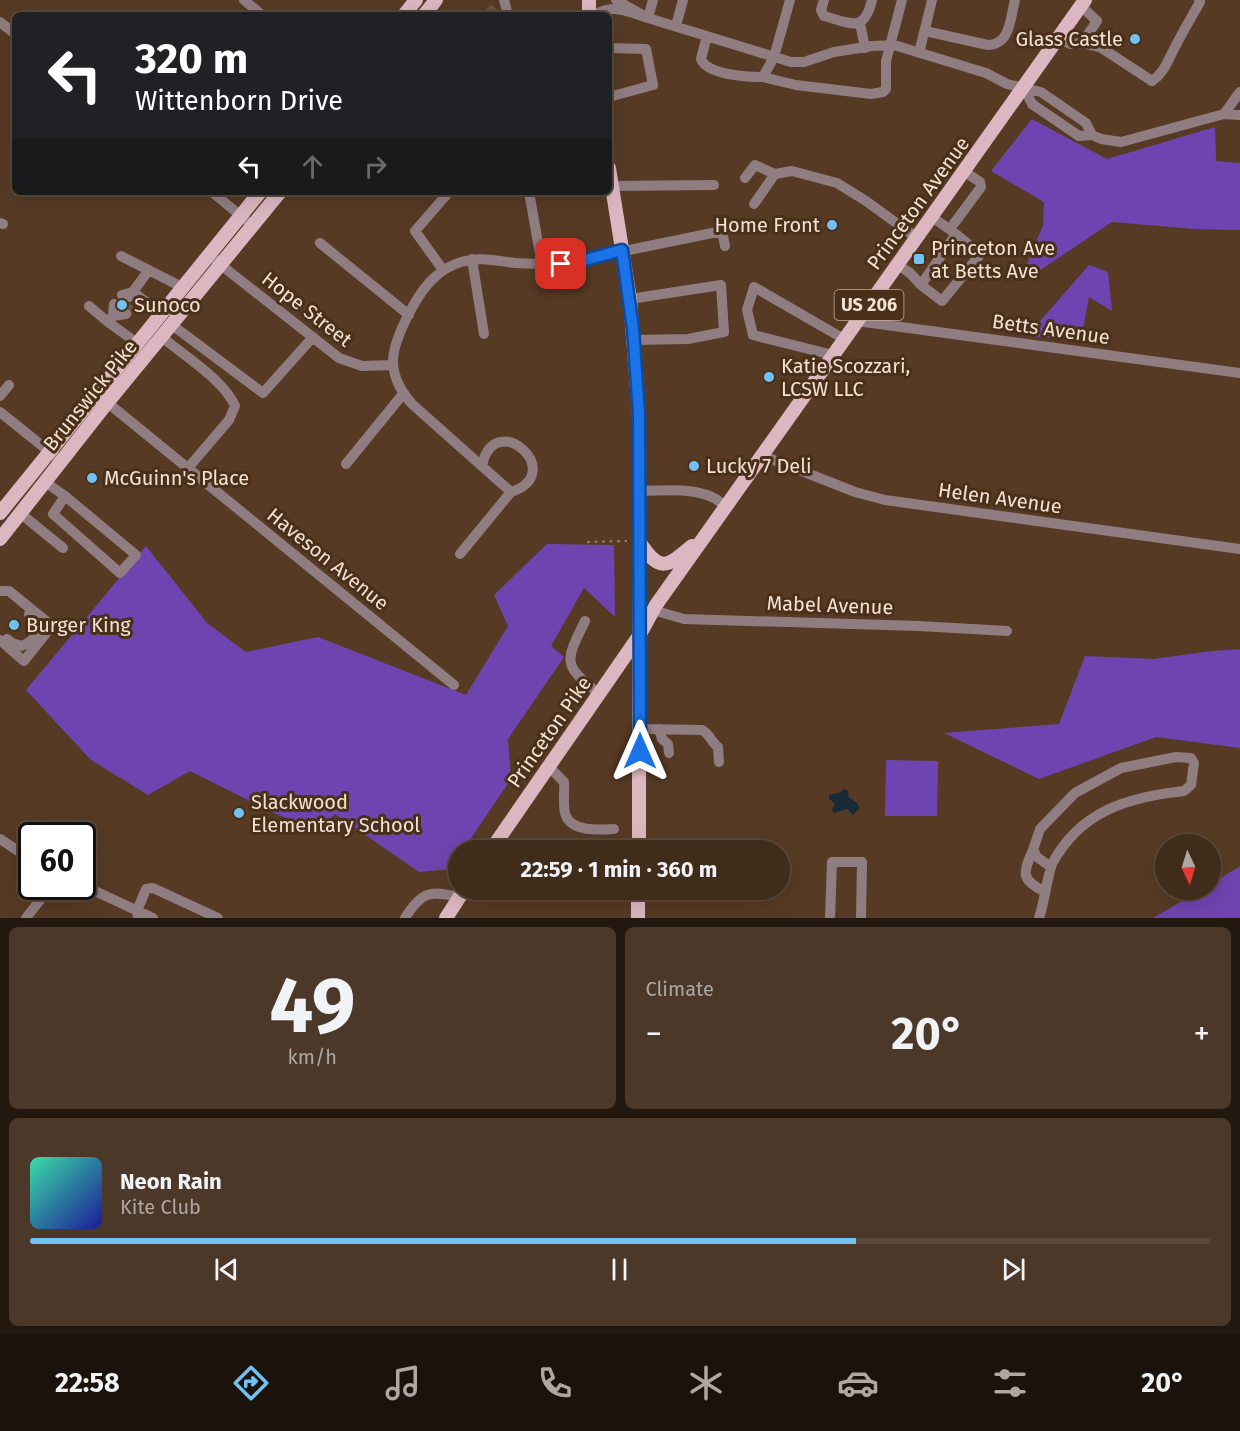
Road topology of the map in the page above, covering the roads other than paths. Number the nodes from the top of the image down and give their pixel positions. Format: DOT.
graph roads {
  1 [pos="244,0"];
  2 [pos="416,0"];
  3 [pos="436,0"];
  4 [pos="616,0"];
  5 [pos="653,0"];
  6 [pos="683,0"];
  7 [pos="790,0"];
  8 [pos="824,0"];
  9 [pos="872,0"];
  10 [pos="902,0"];
  11 [pos="932,0"];
  12 [pos="1015,0"];
  13 [pos="1199,0"];
  14 [pos="1083,3"];
  15 [pos="258,12"];
  16 [pos="406,12"];
  17 [pos="426,12"];
  18 [pos="599,12"];
  19 [pos="648,18"];
  20 [pos="0,22"];
  21 [pos="860,23"];
  22 [pos="676,26"];
  23 [pos="925,31"];
  24 [pos="12,32"];
  25 [pos="707,36"];
  26 [pos="1058,39"];
  27 [pos="1082,43"];
  28 [pos="891,45"];
  29 [pos="612,48"];
  30 [pos="865,48"];
  31 [pos="919,53"];
  32 [pos="774,57"];
  33 [pos="764,77"];
  34 [pos="1024,88"];
  35 [pos="1240,92"];
  36 [pos="612,96"];
  37 [pos="1224,114"];
  38 [pos="1240,115"];
  39 [pos="965,172"];
  40 [pos="776,174"];
  41 [pos="745,178"];
  42 [pos="714,185"];
  43 [pos="612,186"];
  44 [pos="216,195"];
  45 [pos="258,195"];
  46 [pos="278,195"];
  47 [pos="446,195"];
  48 [pos="530,195"];
  49 [pos="754,204"];
  50 [pos="241,216"];
  51 [pos="932,218"];
  52 [pos="253,226"];
  53 [pos="953,232"];
  54 [pos="917,238"];
  55 [pos="320,243"];
  56 [pos="725,246"];
  57 [pos="622,250"];
  58 [pos="209,255"];
  59 [pos="121,256"];
  60 [pos="472,259"];
  61 [pos="221,265"];
  62 [pos="542,265"];
  63 [pos="898,265"];
  64 [pos="149,270"];
  65 [pos="443,270"];
  66 [pos="921,285"];
  67 [pos="182,287"];
  68 [pos="630,299"];
  69 [pos="89,306"];
  70 [pos="161,313"];
  71 [pos="409,315"];
  72 [pos="857,321"];
  73 [pos="172,325"];
  74 [pos="484,334"];
  75 [pos="162,337"];
  76 [pos="313,337"];
  77 [pos="844,339"];
  78 [pos="634,340"];
  79 [pos="137,343"];
  80 [pos="833,355"];
  81 [pos="393,365"];
  82 [pos="1240,373"];
  83 [pos="9,385"];
  84 [pos="96,393"];
  85 [pos="403,394"];
  86 [pos="0,396"];
  87 [pos="107,403"];
  88 [pos="0,412"];
  89 [pos="49,451"];
  90 [pos="761,455"];
  91 [pos="61,461"];
  92 [pos="346,464"];
  93 [pos="482,466"];
  94 [pos="188,468"];
  95 [pos="45,482"];
  96 [pos="640,490"];
  97 [pos="511,492"];
  98 [pos="65,496"];
  99 [pos="726,507"];
  100 [pos="0,513"];
  101 [pos="20,513"];
  102 [pos="706,535"];
  103 [pos="0,539"];
  104 [pos="634,542"];
  105 [pos="63,548"];
  106 [pos="1240,549"];
  107 [pos="460,554"];
  108 [pos="0,592"];
  109 [pos="653,610"];
  110 [pos="585,621"];
  111 [pos="1007,631"];
  112 [pos="0,633"];
  113 [pos="639,636"];
  114 [pos="0,640"];
  115 [pos="454,685"];
  116 [pos="599,694"];
  117 [pos="640,729"];
  118 [pos="659,729"];
  119 [pos="669,753"];
  120 [pos="719,762"];
  121 [pos="549,767"];
  122 [pos="614,829"];
  123 [pos="0,839"];
  124 [pos="498,840"];
  125 [pos="639,840"];
  126 [pos="1033,850"];
  127 [pos="18,851"];
  128 [pos="1051,867"];
  129 [pos="1045,891"];
  130 [pos="96,892"];
  131 [pos="448,892"];
  132 [pos="40,900"];
  133 [pos="458,900"];
  134 [pos="638,900"];
  135 [pos="138,914"];
  136 [pos="26,918"];
  137 [pos="153,918"];
  138 [pos="218,918"];
  139 [pos="405,918"];
  140 [pos="446,918"];
  141 [pos="638,918"];
  142 [pos="830,918"];
  143 [pos="861,918"];
  144 [pos="1040,918"];
  1 -- 15 [label="street"];
  2 -- 16 [label="main road"];
  3 -- 17 [label="main road"];
  4 -- 19 [label="street"];
  5 -- 19 [label="street"];
  6 -- 22 [label="street"];
  7 -- 32 [label="street"];
  8 -- 21 [label="street"];
  9 -- 21 [label="street"];
  10 -- 28 [label="street"];
  11 -- 23 [label="street"];
  12 -- 23 [label="street"];
  13 -- 27 [label="street"];
  14 -- 26 [label="main road, Princeton Avenue / US 206"];
  14 -- 27 [label="street"];
  18 -- 19 [label="street"];
  19 -- 22 [label="street"];
  20 -- 24 [label="street"];
  21 -- 30 [label="street"];
  22 -- 25 [label="street"];
  23 -- 31 [label="street"];
  25 -- 32 [label="street"];
  25 -- 33 [label="street"];
  26 -- 27 [label="street"];
  26 -- 34 [label="main road, Princeton Avenue / US 206"];
  28 -- 30 [label="street"];
  28 -- 31 [label="street"];
  28 -- 33 [label="street"];
  29 -- 36 [label="street"];
  30 -- 32 [label="street"];
  31 -- 34 [label="street"];
  32 -- 33 [label="street"];
  34 -- 37 [label="street"];
  34 -- 39 [label="main road, Princeton Avenue / US 206"];
  35 -- 37 [label="street"];
  37 -- 38 [label="street"];
  39 -- 51 [label="main road, Princeton Avenue / US 206"];
  39 -- 53 [label="street"];
  40 -- 41 [label="street"];
  40 -- 49 [label="street"];
  40 -- 54 [label="street"];
  42 -- 43 [label="street"];
  43 -- 57 [label="main road, US 206"];
  44 -- 50 [label="street"];
  45 -- 50 [label="main road, Brunswick Pike"];
  46 -- 52 [label="main road, Brunswick Pike"];
  47 -- 65 [label="street"];
  48 -- 62 [label="street"];
  50 -- 52 [label="street"];
  50 -- 58 [label="main road, Brunswick Pike"];
  51 -- 53 [label="street"];
  51 -- 54 [label="main road, Princeton Avenue / US 206"];
  52 -- 61 [label="main road, Brunswick Pike"];
  53 -- 66 [label="street"];
  53 -- 66 [label="street"];
  54 -- 63 [label="main road, Princeton Avenue / US 206"];
  55 -- 71 [label="street"];
  56 -- 57 [label="street"];
  57 -- 62 [label="street"];
  57 -- 68 [label="main road, US 206"];
  58 -- 61 [label="street, Hope Street"];
  58 -- 67 [label="main road, Brunswick Pike"];
  59 -- 64 [label="street"];
  60 -- 62 [label="street"];
  60 -- 65 [label="street"];
  60 -- 74 [label="street"];
  61 -- 73 [label="main road, Brunswick Pike"];
  61 -- 76 [label="street, Hope Street"];
  63 -- 66 [label="street"];
  63 -- 72 [label="main road, Princeton Avenue / US 206"];
  64 -- 67 [label="street"];
  64 -- 70 [label="street"];
  65 -- 71 [label="street"];
  67 -- 70 [label="main road, Brunswick Pike"];
  68 -- 78 [label="main road, US 206"];
  68 -- 78 [label="street"];
  69 -- 79 [label="street"];
  70 -- 79 [label="main road, Brunswick Pike"];
  71 -- 81 [label="street"];
  72 -- 77 [label="main road, Princeton Avenue / US 206"];
  72 -- 82 [label="street, Betts Avenue"];
  73 -- 75 [label="main road, Brunswick Pike"];
  73 -- 76 [label="street"];
  75 -- 87 [label="main road, Brunswick Pike"];
  75 -- 94 [label="street"];
  76 -- 81 [label="street, Hope Street"];
  77 -- 80 [label="main road, Princeton Avenue / US 206"];
  77 -- 80 [label="street"];
  78 -- 96 [label="main road, US 206"];
  79 -- 84 [label="main road, Brunswick Pike"];
  80 -- 90 [label="main road, Princeton Avenue / US 206"];
  81 -- 85 [label="street"];
  83 -- 86 [label="street"];
  84 -- 87 [label="street, Haveson Avenue"];
  84 -- 89 [label="main road, Brunswick Pike"];
  85 -- 92 [label="street"];
  85 -- 93 [label="street"];
  87 -- 91 [label="main road, Brunswick Pike"];
  87 -- 94 [label="street, Haveson Avenue"];
  88 -- 89 [label="street"];
  89 -- 91 [label="street"];
  89 -- 100 [label="main road, Brunswick Pike"];
  90 -- 99 [label="main road, Princeton Avenue / US 206"];
  90 -- 106 [label="street, Helen Avenue"];
  91 -- 95 [label="main road, Brunswick Pike"];
  93 -- 97 [label="street"];
  93 -- 97 [label="street"];
  94 -- 115 [label="street, Haveson Avenue"];
  95 -- 98 [label="street"];
  95 -- 101 [label="main road, Brunswick Pike"];
  96 -- 99 [label="street"];
  96 -- 104 [label="main road, US 206"];
  97 -- 107 [label="street"];
  98 -- 98 [label="street"];
  99 -- 102 [label="main road, Princeton Avenue / US 206"];
  101 -- 103 [label="main road, Brunswick Pike"];
  101 -- 105 [label="street"];
  102 -- 104 [label="main road"];
  102 -- 109 [label="main road, Princeton Avenue / US 206"];
  104 -- 113 [label="main road, US 206"];
  108 -- 112 [label="street"];
  108 -- 114 [label="street"];
  109 -- 111 [label="street, Mabel Avenue"];
  109 -- 113 [label="main road, Princeton Avenue / US 206"];
  110 -- 116 [label="street"];
  113 -- 116 [label="main road, Princeton Pike"];
  113 -- 117 [label="main road, US 206"];
  116 -- 121 [label="main road, Princeton Pike"];
  117 -- 118 [label="street"];
  117 -- 125 [label="main road, US 206"];
  118 -- 119 [label="street"];
  118 -- 120 [label="street"];
  121 -- 122 [label="street"];
  121 -- 124 [label="main road, Princeton Pike"];
  123 -- 127 [label="street"];
  126 -- 128 [label="street"];
  126 -- 128 [label="street"];
  126 -- 129 [label="street"];
  128 -- 129 [label="street"];
  129 -- 144 [label="street"];
  130 -- 135 [label="street"];
  131 -- 139 [label="street"];
  132 -- 136 [label="street"];
  133 -- 140 [label="main road"];
  134 -- 141 [label="main road"];
  135 -- 137 [label="street"];
  135 -- 138 [label="street"];
  142 -- 143 [label="street"];
}
